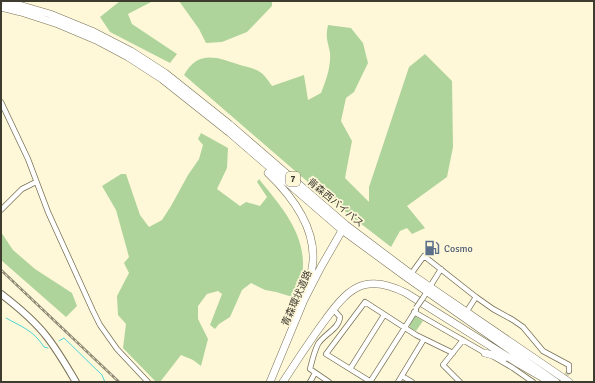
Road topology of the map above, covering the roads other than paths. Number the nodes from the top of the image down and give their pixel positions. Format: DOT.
graph roads {
  1 [pos="5,1"];
  2 [pos="1,8"];
  3 [pos="1,102"];
  4 [pos="230,133"];
  5 [pos="36,182"];
  6 [pos="1,210"];
  7 [pos="344,227"];
  8 [pos="441,269"];
  9 [pos="411,274"];
  10 [pos="428,288"];
  11 [pos="1,294"];
  12 [pos="476,297"];
  13 [pos="304,300"];
  14 [pos="333,309"];
  15 [pos="415,310"];
  16 [pos="467,311"];
  17 [pos="384,315"];
  18 [pos="404,327"];
  19 [pos="424,339"];
  20 [pos="463,340"];
  21 [pos="453,353"];
  22 [pos="485,353"];
  23 [pos="519,364"];
  24 [pos="350,369"];
  25 [pos="569,371"];
  26 [pos="315,373"];
  27 [pos="402,376"];
  28 [pos="76,382"];
  29 [pos="148,382"];
  30 [pos="270,382"];
  31 [pos="283,382"];
  32 [pos="310,382"];
  33 [pos="329,382"];
  34 [pos="370,382"];
  35 [pos="398,382"];
  36 [pos="412,382"];
  37 [pos="460,382"];
  38 [pos="533,382"];
  39 [pos="550,382"];
  40 [pos="556,382"];
  41 [pos="569,382"];
  1 -- 7 [label="highway, 青森西バイパス / 7"];
  2 -- 4 [label="highway, 青森西バイパス / 7"];
  3 -- 5 [label="street"];
  4 -- 7 [label="highway, 青森西バイパス / 7"];
  4 -- 13 [label="highway"];
  5 -- 6 [label="street"];
  5 -- 29 [label="street"];
  7 -- 9 [label="highway, 青森西バイパス / 7"];
  7 -- 10 [label="highway, 青森西バイパス / 7"];
  7 -- 13 [label="highway, 青森環状道路"];
  8 -- 9 [label="street"];
  8 -- 10 [label="street"];
  8 -- 12 [label="street"];
  9 -- 10 [label="highway, 青森西バイパス / 7"];
  10 -- 15 [label="street, bridge"];
  10 -- 16 [label="highway, 青森西バイパス / 7"];
  10 -- 40 [label="highway, 青森西バイパス / 7"];
  11 -- 28 [label="main road"];
  12 -- 16 [label="street"];
  12 -- 25 [label="street"];
  13 -- 30 [label="highway, 青森環状道路"];
  14 -- 23 [label="highway"];
  14 -- 26 [label="street"];
  14 -- 31 [label="highway"];
  15 -- 18 [label="street"];
  15 -- 20 [label="street"];
  16 -- 41 [label="highway, 青森西バイパス / 7"];
  17 -- 18 [label="street"];
  17 -- 24 [label="street"];
  17 -- 24 [label="street"];
  18 -- 19 [label="street"];
  18 -- 34 [label="street"];
  19 -- 21 [label="street"];
  19 -- 27 [label="street"];
  20 -- 21 [label="street"];
  20 -- 22 [label="street"];
  21 -- 37 [label="street"];
  22 -- 23 [label="highway"];
  22 -- 38 [label="street"];
  23 -- 39 [label="highway"];
  24 -- 34 [label="street"];
  26 -- 32 [label="street"];
  26 -- 33 [label="street"];
  27 -- 35 [label="street"];
  27 -- 36 [label="street"];
}
